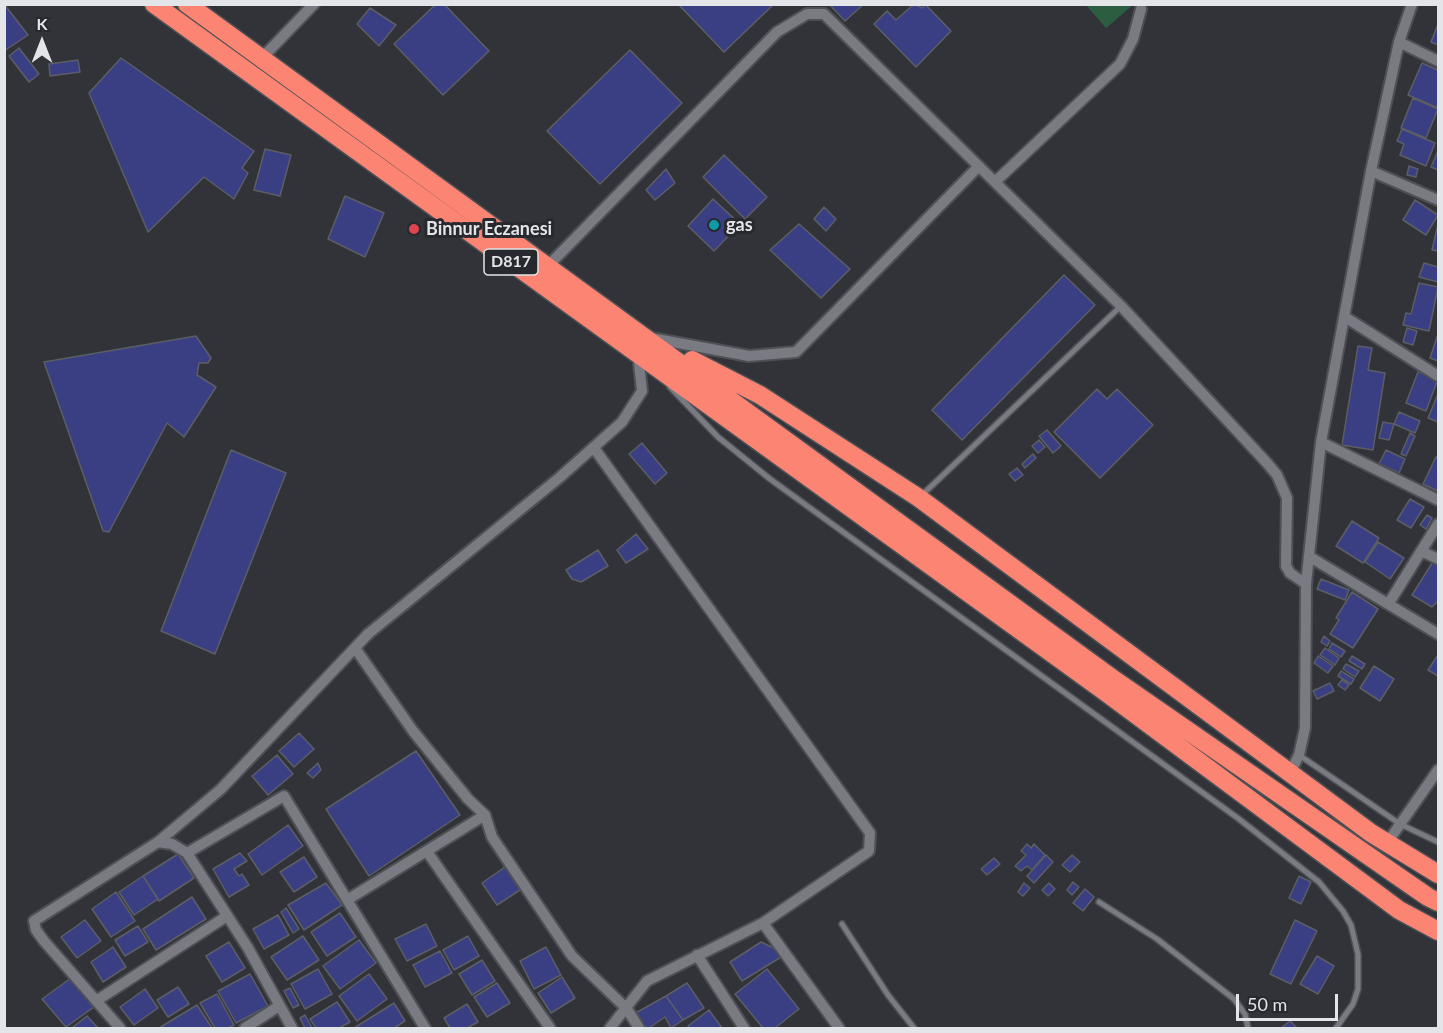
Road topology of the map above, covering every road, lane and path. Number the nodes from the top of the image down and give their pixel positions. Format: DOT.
graph roads {
  1 [pos="154,4"];
  2 [pos="187,4"];
  3 [pos="314,4"];
  4 [pos="1412,4"];
  5 [pos="1141,9"];
  6 [pos="1399,42"];
  7 [pos="261,59"];
  8 [pos="1438,61"];
  9 [pos="979,166"];
  10 [pos="1371,171"];
  11 [pos="995,182"];
  12 [pos="1438,200"];
  13 [pos="548,266"];
  14 [pos="1121,306"];
  15 [pos="1345,317"];
  16 [pos="645,336"];
  17 [pos="638,354"];
  18 [pos="1438,376"];
  19 [pos="1321,442"];
  20 [pos="594,448"];
  21 [pos="919,498"];
  22 [pos="1438,500"];
  23 [pos="872,513"];
  24 [pos="1438,524"];
  25 [pos="1421,551"];
  26 [pos="1310,557"];
  27 [pos="1438,559"];
  28 [pos="1306,584"];
  29 [pos="1389,603"];
  30 [pos="1438,634"];
  31 [pos="355,648"];
  32 [pos="1299,755"];
  33 [pos="1438,770"];
  34 [pos="1290,773"];
  35 [pos="485,815"];
  36 [pos="1400,824"];
  37 [pos="158,842"];
  38 [pos="1438,842"];
  39 [pos="1387,843"];
  40 [pos="187,853"];
  41 [pos="428,853"];
  42 [pos="1438,874"];
  43 [pos="347,900"];
  44 [pos="1100,902"];
  45 [pos="1438,902"];
  46 [pos="227,916"];
  47 [pos="763,923"];
  48 [pos="842,924"];
  49 [pos="1438,931"];
  50 [pos="697,955"];
  51 [pos="96,1001"];
  52 [pos="279,1006"];
  53 [pos="627,1009"];
  54 [pos="120,1029"];
  55 [pos="245,1029"];
  56 [pos="292,1029"];
  57 [pos="424,1029"];
  58 [pos="550,1029"];
  59 [pos="610,1029"];
  60 [pos="639,1029"];
  61 [pos="744,1029"];
  62 [pos="839,1029"];
  63 [pos="914,1029"];
  64 [pos="1248,1029"];
  65 [pos="1336,1029"];
  1 -- 17 [label="highway, D817"];
  2 -- 7 [label="highway, D817"];
  3 -- 7 [label="street"];
  4 -- 6 [label="street"];
  5 -- 11 [label="street"];
  6 -- 8 [label="street"];
  6 -- 10 [label="street"];
  7 -- 13 [label="highway, D817"];
  9 -- 11 [label="street"];
  9 -- 13 [label="street"];
  9 -- 16 [label="street"];
  10 -- 12 [label="street"];
  10 -- 15 [label="street"];
  11 -- 14 [label="street"];
  13 -- 16 [label="highway, D817"];
  14 -- 21 [label="lane"];
  14 -- 28 [label="street"];
  15 -- 18 [label="street"];
  15 -- 19 [label="street"];
  16 -- 21 [label="highway"];
  16 -- 23 [label="highway, D817"];
  17 -- 20 [label="street"];
  17 -- 23 [label="highway, D817"];
  17 -- 65 [label="lane"];
  19 -- 22 [label="street"];
  19 -- 26 [label="street"];
  20 -- 31 [label="street"];
  20 -- 47 [label="street"];
  21 -- 34 [label="highway"];
  23 -- 45 [label="highway"];
  23 -- 49 [label="highway"];
  24 -- 25 [label="street"];
  25 -- 27 [label="street"];
  25 -- 29 [label="street"];
  26 -- 28 [label="street"];
  26 -- 29 [label="street"];
  28 -- 32 [label="street"];
  29 -- 30 [label="street"];
  31 -- 35 [label="street"];
  31 -- 37 [label="street"];
  32 -- 34 [label="street"];
  32 -- 36 [label="lane"];
  33 -- 36 [label="street"];
  34 -- 39 [label="highway"];
  35 -- 41 [label="street"];
  35 -- 53 [label="street"];
  36 -- 38 [label="lane"];
  36 -- 39 [label="street"];
  37 -- 40 [label="street"];
  37 -- 51 [label="street"];
  39 -- 42 [label="highway"];
  40 -- 43 [label="street"];
  40 -- 46 [label="street"];
  41 -- 43 [label="street"];
  41 -- 58 [label="street"];
  43 -- 57 [label="street"];
  44 -- 64 [label="lane"];
  46 -- 51 [label="street"];
  46 -- 52 [label="street"];
  47 -- 50 [label="street"];
  47 -- 62 [label="street"];
  48 -- 63 [label="lane"];
  50 -- 53 [label="street"];
  50 -- 61 [label="street"];
  51 -- 54 [label="street"];
  52 -- 55 [label="street"];
  52 -- 56 [label="street"];
  53 -- 59 [label="street"];
  53 -- 60 [label="street"];
}
